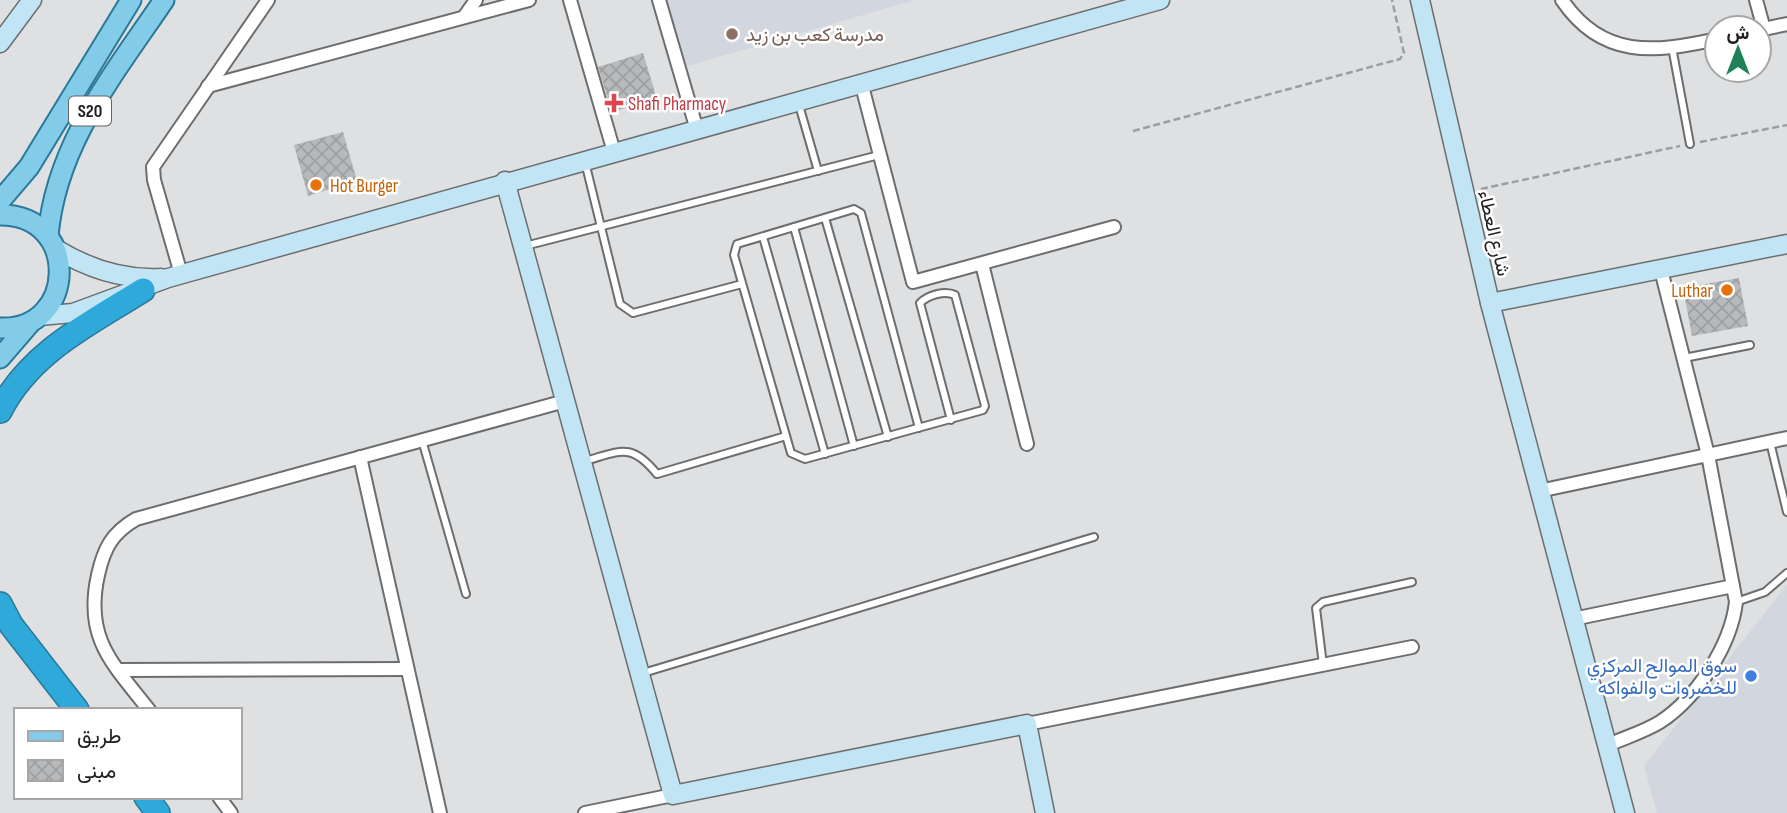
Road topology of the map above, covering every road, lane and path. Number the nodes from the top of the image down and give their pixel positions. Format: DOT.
graph roads {
  1 [pos="32,0"];
  2 [pos="131,0"];
  3 [pos="164,0"];
  4 [pos="268,0"];
  5 [pos="476,0"];
  6 [pos="529,0"];
  7 [pos="570,0"];
  8 [pos="659,0"];
  9 [pos="1160,0"];
  10 [pos="1392,0"];
  11 [pos="1420,0"];
  12 [pos="1562,0"];
  13 [pos="464,18"];
  14 [pos="1703,41"];
  15 [pos="0,43"];
  16 [pos="1672,47"];
  17 [pos="208,86"];
  18 [pos="862,86"];
  19 [pos="798,103"];
  20 [pos="1787,125"];
  21 [pos="697,130"];
  22 [pos="1133,131"];
  23 [pos="1690,144"];
  24 [pos="614,152"];
  25 [pos="880,155"];
  26 [pos="584,160"];
  27 [pos="818,171"];
  28 [pos="505,181"];
  29 [pos="1465,193"];
  30 [pos="0,201"];
  31 [pos="0,215"];
  32 [pos="825,218"];
  33 [pos="601,226"];
  34 [pos="794,227"];
  35 [pos="1114,227"];
  36 [pos="762,237"];
  37 [pos="52,243"];
  38 [pos="1787,244"];
  39 [pos="523,247"];
  40 [pos="982,264"];
  41 [pos="1661,270"];
  42 [pos="174,276"];
  43 [pos="742,284"];
  44 [pos="143,290"];
  45 [pos="1490,303"];
  46 [pos="37,317"];
  47 [pos="0,328"];
  48 [pos="1750,345"];
  49 [pos="0,358"];
  50 [pos="1684,358"];
  51 [pos="565,401"];
  52 [pos="0,411"];
  53 [pos="951,420"];
  54 [pos="919,428"];
  55 [pos="786,436"];
  56 [pos="888,437"];
  57 [pos="1787,438"];
  58 [pos="422,440"];
  59 [pos="1770,442"];
  60 [pos="1027,444"];
  61 [pos="854,446"];
  62 [pos="825,454"];
  63 [pos="1708,455"];
  64 [pos="360,457"];
  65 [pos="580,463"];
  66 [pos="1539,491"];
  67 [pos="1787,512"];
  68 [pos="1094,537"];
  69 [pos="1787,573"];
  70 [pos="1412,582"];
  71 [pos="1733,586"];
  72 [pos="466,594"];
  73 [pos="1736,602"];
  74 [pos="0,604"];
  75 [pos="1573,620"];
  76 [pos="1412,647"];
  77 [pos="1323,664"];
  78 [pos="407,669"];
  79 [pos="118,670"];
  80 [pos="641,674"];
  81 [pos="76,708"];
  82 [pos="147,708"];
  83 [pos="1027,724"];
  84 [pos="1606,746"];
  85 [pos="673,795"];
  86 [pos="440,813"];
  87 [pos="585,813"];
  88 [pos="1045,813"];
  89 [pos="1625,813"];
  1 -- 15 [label="street"];
  2 -- 30 [label="main road, S20"];
  3 -- 37 [label="main road, S20"];
  4 -- 17 [label="street"];
  5 -- 13 [label="street"];
  6 -- 13 [label="street"];
  7 -- 24 [label="street"];
  8 -- 21 [label="street"];
  9 -- 18 [label="street"];
  10 -- 22 [label="path"];
  11 -- 29 [label="street, شارع العطاء"];
  12 -- 16 [label="street"];
  13 -- 17 [label="street"];
  14 -- 16 [label="street"];
  16 -- 23 [label="lane"];
  17 -- 42 [label="street"];
  18 -- 19 [label="street"];
  18 -- 25 [label="street"];
  19 -- 21 [label="street"];
  19 -- 27 [label="lane"];
  20 -- 23 [label="path"];
  21 -- 24 [label="street"];
  23 -- 29 [label="path"];
  24 -- 26 [label="street"];
  25 -- 27 [label="lane"];
  25 -- 40 [label="street"];
  26 -- 28 [label="street"];
  26 -- 33 [label="lane"];
  27 -- 33 [label="lane"];
  28 -- 39 [label="street"];
  28 -- 42 [label="street"];
  29 -- 45 [label="street, شارع العطاء"];
  31 -- 37 [label="main road"];
  32 -- 34 [label="lane"];
  32 -- 54 [label="lane"];
  32 -- 56 [label="lane"];
  33 -- 39 [label="lane"];
  33 -- 43 [label="lane"];
  34 -- 36 [label="lane"];
  34 -- 61 [label="lane"];
  35 -- 40 [label="street"];
  36 -- 43 [label="lane"];
  36 -- 62 [label="lane"];
  37 -- 42 [label="street"];
  37 -- 46 [label="main road, S20"];
  38 -- 41 [label="street, شارع العطاء"];
  39 -- 51 [label="street"];
  40 -- 60 [label="street"];
  41 -- 45 [label="street, شارع العطاء"];
  41 -- 50 [label="street"];
  42 -- 44 [label="street"];
  43 -- 55 [label="lane"];
  44 -- 46 [label="street"];
  44 -- 52 [label="highway"];
  45 -- 66 [label="street"];
  46 -- 47 [label="main road"];
  46 -- 49 [label="main road, S20"];
  48 -- 50 [label="lane"];
  50 -- 63 [label="street"];
  51 -- 58 [label="street"];
  51 -- 65 [label="street"];
  53 -- 53 [label="lane"];
  53 -- 54 [label="lane"];
  54 -- 56 [label="lane"];
  55 -- 62 [label="lane"];
  55 -- 65 [label="lane"];
  56 -- 61 [label="lane"];
  57 -- 59 [label="street"];
  58 -- 64 [label="street"];
  58 -- 72 [label="lane"];
  59 -- 63 [label="street"];
  59 -- 67 [label="lane"];
  61 -- 62 [label="lane"];
  63 -- 66 [label="street"];
  63 -- 71 [label="street"];
  64 -- 78 [label="street"];
  64 -- 79 [label="street"];
  65 -- 80 [label="street"];
  66 -- 75 [label="street"];
  68 -- 80 [label="lane"];
  69 -- 73 [label="lane"];
  70 -- 77 [label="lane"];
  71 -- 73 [label="street"];
  71 -- 75 [label="street"];
  73 -- 84 [label="street"];
  74 -- 81 [label="highway"];
  75 -- 84 [label="street"];
  76 -- 77 [label="street"];
  77 -- 83 [label="street"];
  78 -- 79 [label="street"];
  78 -- 86 [label="street"];
  79 -- 82 [label="street"];
  80 -- 85 [label="street"];
  83 -- 85 [label="street"];
  83 -- 88 [label="street"];
  84 -- 89 [label="street"];
  85 -- 87 [label="street"];
}
